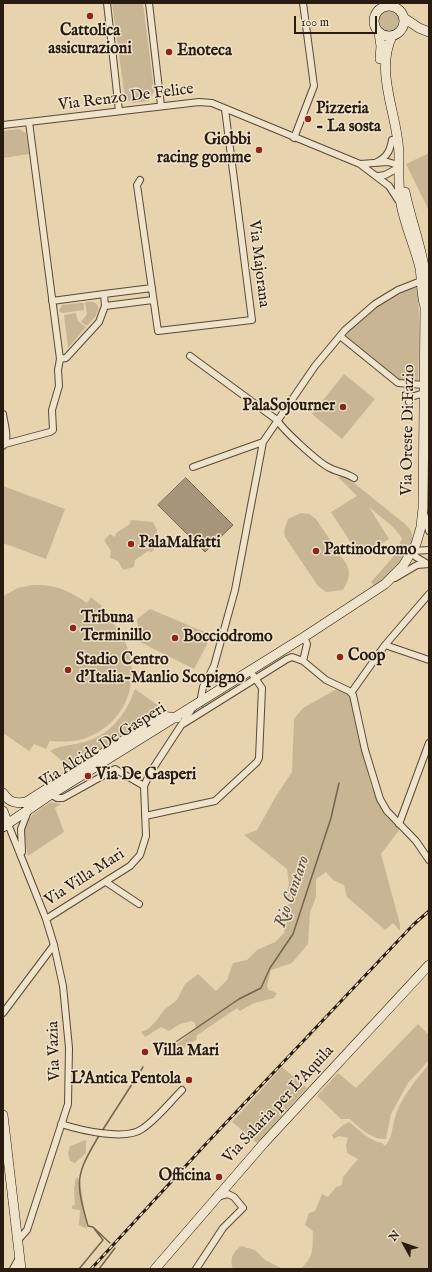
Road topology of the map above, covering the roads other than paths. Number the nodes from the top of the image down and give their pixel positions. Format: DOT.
graph roads {
  1 [pos="107,3"];
  2 [pos="149,3"];
  3 [pos="303,3"];
  4 [pos="393,5"];
  5 [pos="380,7"];
  6 [pos="404,18"];
  7 [pos="400,32"];
  8 [pos="380,33"];
  9 [pos="429,33"];
  10 [pos="392,36"];
  11 [pos="161,106"];
  12 [pos="225,109"];
  13 [pos="119,111"];
  14 [pos="29,122"];
  15 [pos="3,125"];
  16 [pos="294,138"];
  17 [pos="392,140"];
  18 [pos="376,163"];
  19 [pos="360,164"];
  20 [pos="398,170"];
  21 [pos="378,176"];
  22 [pos="140,180"];
  23 [pos="401,206"];
  24 [pos="421,281"];
  25 [pos="152,288"];
  26 [pos="104,294"];
  27 [pos="153,300"];
  28 [pos="52,302"];
  29 [pos="105,306"];
  30 [pos="425,307"];
  31 [pos="340,336"];
  32 [pos="190,356"];
  33 [pos="60,359"];
  34 [pos="426,393"];
  35 [pos="409,402"];
  36 [pos="3,414"];
  37 [pos="277,420"];
  38 [pos="427,421"];
  39 [pos="429,436"];
  40 [pos="263,442"];
  41 [pos="424,444"];
  42 [pos="4,445"];
  43 [pos="193,467"];
  44 [pos="354,478"];
  45 [pos="423,508"];
  46 [pos="429,531"];
  47 [pos="429,550"];
  48 [pos="412,551"];
  49 [pos="427,563"];
  50 [pos="385,584"];
  51 [pos="429,594"];
  52 [pos="304,637"];
  53 [pos="385,645"];
  54 [pos="303,660"];
  55 [pos="429,660"];
  56 [pos="250,671"];
  57 [pos="256,679"];
  58 [pos="351,693"];
  59 [pos="197,705"];
  60 [pos="180,721"];
  61 [pos="429,743"];
  62 [pos="144,786"];
  63 [pos="3,793"];
  64 [pos="52,794"];
  65 [pos="28,810"];
  66 [pos="3,811"];
  67 [pos="144,816"];
  68 [pos="399,824"];
  69 [pos="6,825"];
  70 [pos="22,858"];
  71 [pos="429,860"];
  72 [pos="106,882"];
  73 [pos="139,904"];
  74 [pos="46,919"];
  75 [pos="54,946"];
  76 [pos="429,965"];
  77 [pos="3,1013"];
  78 [pos="182,1090"];
  79 [pos="3,1114"];
  80 [pos="61,1124"];
  81 [pos="216,1197"];
  82 [pos="18,1240"];
  83 [pos="20,1254"];
  84 [pos="13,1269"];
  85 [pos="21,1269"];
  86 [pos="155,1269"];
  87 [pos="196,1269"];
  1 -- 13 [label="street"];
  2 -- 11 [label="street"];
  3 -- 16 [label="street"];
  4 -- 5 [label="street"];
  4 -- 6 [label="street"];
  5 -- 8 [label="street"];
  6 -- 7 [label="street"];
  6 -- 9 [label="street"];
  7 -- 9 [label="street"];
  7 -- 10 [label="street"];
  8 -- 10 [label="street"];
  8 -- 17 [label="street, Via Oreste Di Fazio"];
  10 -- 20 [label="street, Via Oreste Di Fazio"];
  11 -- 12 [label="street, Via Renzo De Felice"];
  11 -- 13 [label="street, Via Renzo De Felice"];
  12 -- 16 [label="street, Via Renzo De Felice"];
  12 -- 27 [label="street, Via Majorana"];
  13 -- 14 [label="street, Via Renzo De Felice"];
  14 -- 15 [label="street, Via Renzo De Felice"];
  14 -- 28 [label="street"];
  16 -- 19 [label="street, Via Renzo De Felice"];
  17 -- 18 [label="street"];
  17 -- 20 [label="street, Via Oreste Di Fazio"];
  18 -- 19 [label="street"];
  18 -- 20 [label="street"];
  19 -- 21 [label="street"];
  20 -- 21 [label="street"];
  20 -- 23 [label="street, Via Oreste Di Fazio"];
  20 -- 30 [label="street, Via Oreste Di Fazio"];
  21 -- 23 [label="street"];
  22 -- 25 [label="street, Via Majorana"];
  23 -- 24 [label="street, Via Oreste Di Fazio"];
  24 -- 30 [label="street, Via Oreste Di Fazio"];
  24 -- 31 [label="street"];
  25 -- 26 [label="street"];
  25 -- 27 [label="street, Via Majorana"];
  26 -- 28 [label="street"];
  26 -- 29 [label="street"];
  27 -- 29 [label="street"];
  28 -- 33 [label="street"];
  29 -- 33 [label="street"];
  30 -- 34 [label="street, Via Oreste Di Fazio"];
  31 -- 34 [label="street"];
  31 -- 37 [label="street"];
  32 -- 37 [label="street"];
  33 -- 42 [label="street"];
  34 -- 35 [label="street"];
  34 -- 38 [label="street, Via Oreste Di Fazio"];
  36 -- 42 [label="street"];
  37 -- 40 [label="street"];
  37 -- 44 [label="street"];
  38 -- 41 [label="street, Via Oreste Di Fazio"];
  39 -- 41 [label="street"];
  40 -- 43 [label="street"];
  40 -- 59 [label="street"];
  41 -- 45 [label="street, Via Oreste Di Fazio"];
  45 -- 46 [label="street"];
  45 -- 48 [label="street, Via Oreste Di Fazio"];
  47 -- 48 [label="street"];
  48 -- 49 [label="street"];
  48 -- 50 [label="street, Via Alcide De Gasperi"];
  49 -- 50 [label="street"];
  50 -- 52 [label="street, Via Alcide De Gasperi"];
  51 -- 53 [label="street"];
  52 -- 54 [label="street"];
  52 -- 56 [label="street, Via Alcide De Gasperi"];
  53 -- 55 [label="street"];
  53 -- 58 [label="street"];
  54 -- 57 [label="street"];
  54 -- 58 [label="street"];
  56 -- 57 [label="street"];
  56 -- 59 [label="street, Via Alcide De Gasperi"];
  57 -- 60 [label="street"];
  57 -- 67 [label="street"];
  58 -- 68 [label="street"];
  59 -- 60 [label="street, Via Alcide De Gasperi"];
  60 -- 62 [label="street, Via Villa Mari"];
  60 -- 63 [label="street"];
  60 -- 64 [label="street, Via Alcide De Gasperi"];
  61 -- 68 [label="street"];
  62 -- 64 [label="street"];
  62 -- 67 [label="street, Via Villa Mari"];
  64 -- 65 [label="street, Via Alcide De Gasperi"];
  65 -- 69 [label="street, Via Alcide De Gasperi"];
  65 -- 70 [label="street, Via Vazia"];
  66 -- 69 [label="street"];
  67 -- 72 [label="street, Via Villa Mari"];
  68 -- 71 [label="street"];
  69 -- 70 [label="street, Via Vazia"];
  70 -- 74 [label="street, Via Vazia"];
  72 -- 73 [label="street"];
  72 -- 74 [label="street, Via Villa Mari"];
  74 -- 75 [label="street, Via Vazia"];
  75 -- 77 [label="street"];
  75 -- 80 [label="street, Via Vazia"];
  76 -- 81 [label="street, Via Salaria per L'Aquila"];
  78 -- 80 [label="street"];
  79 -- 82 [label="street"];
  80 -- 82 [label="street, Via Vazia"];
  81 -- 86 [label="street, Via Salaria per L'Aquila"];
  81 -- 87 [label="street"];
  82 -- 83 [label="street"];
  83 -- 84 [label="street"];
  83 -- 85 [label="street"];
}
